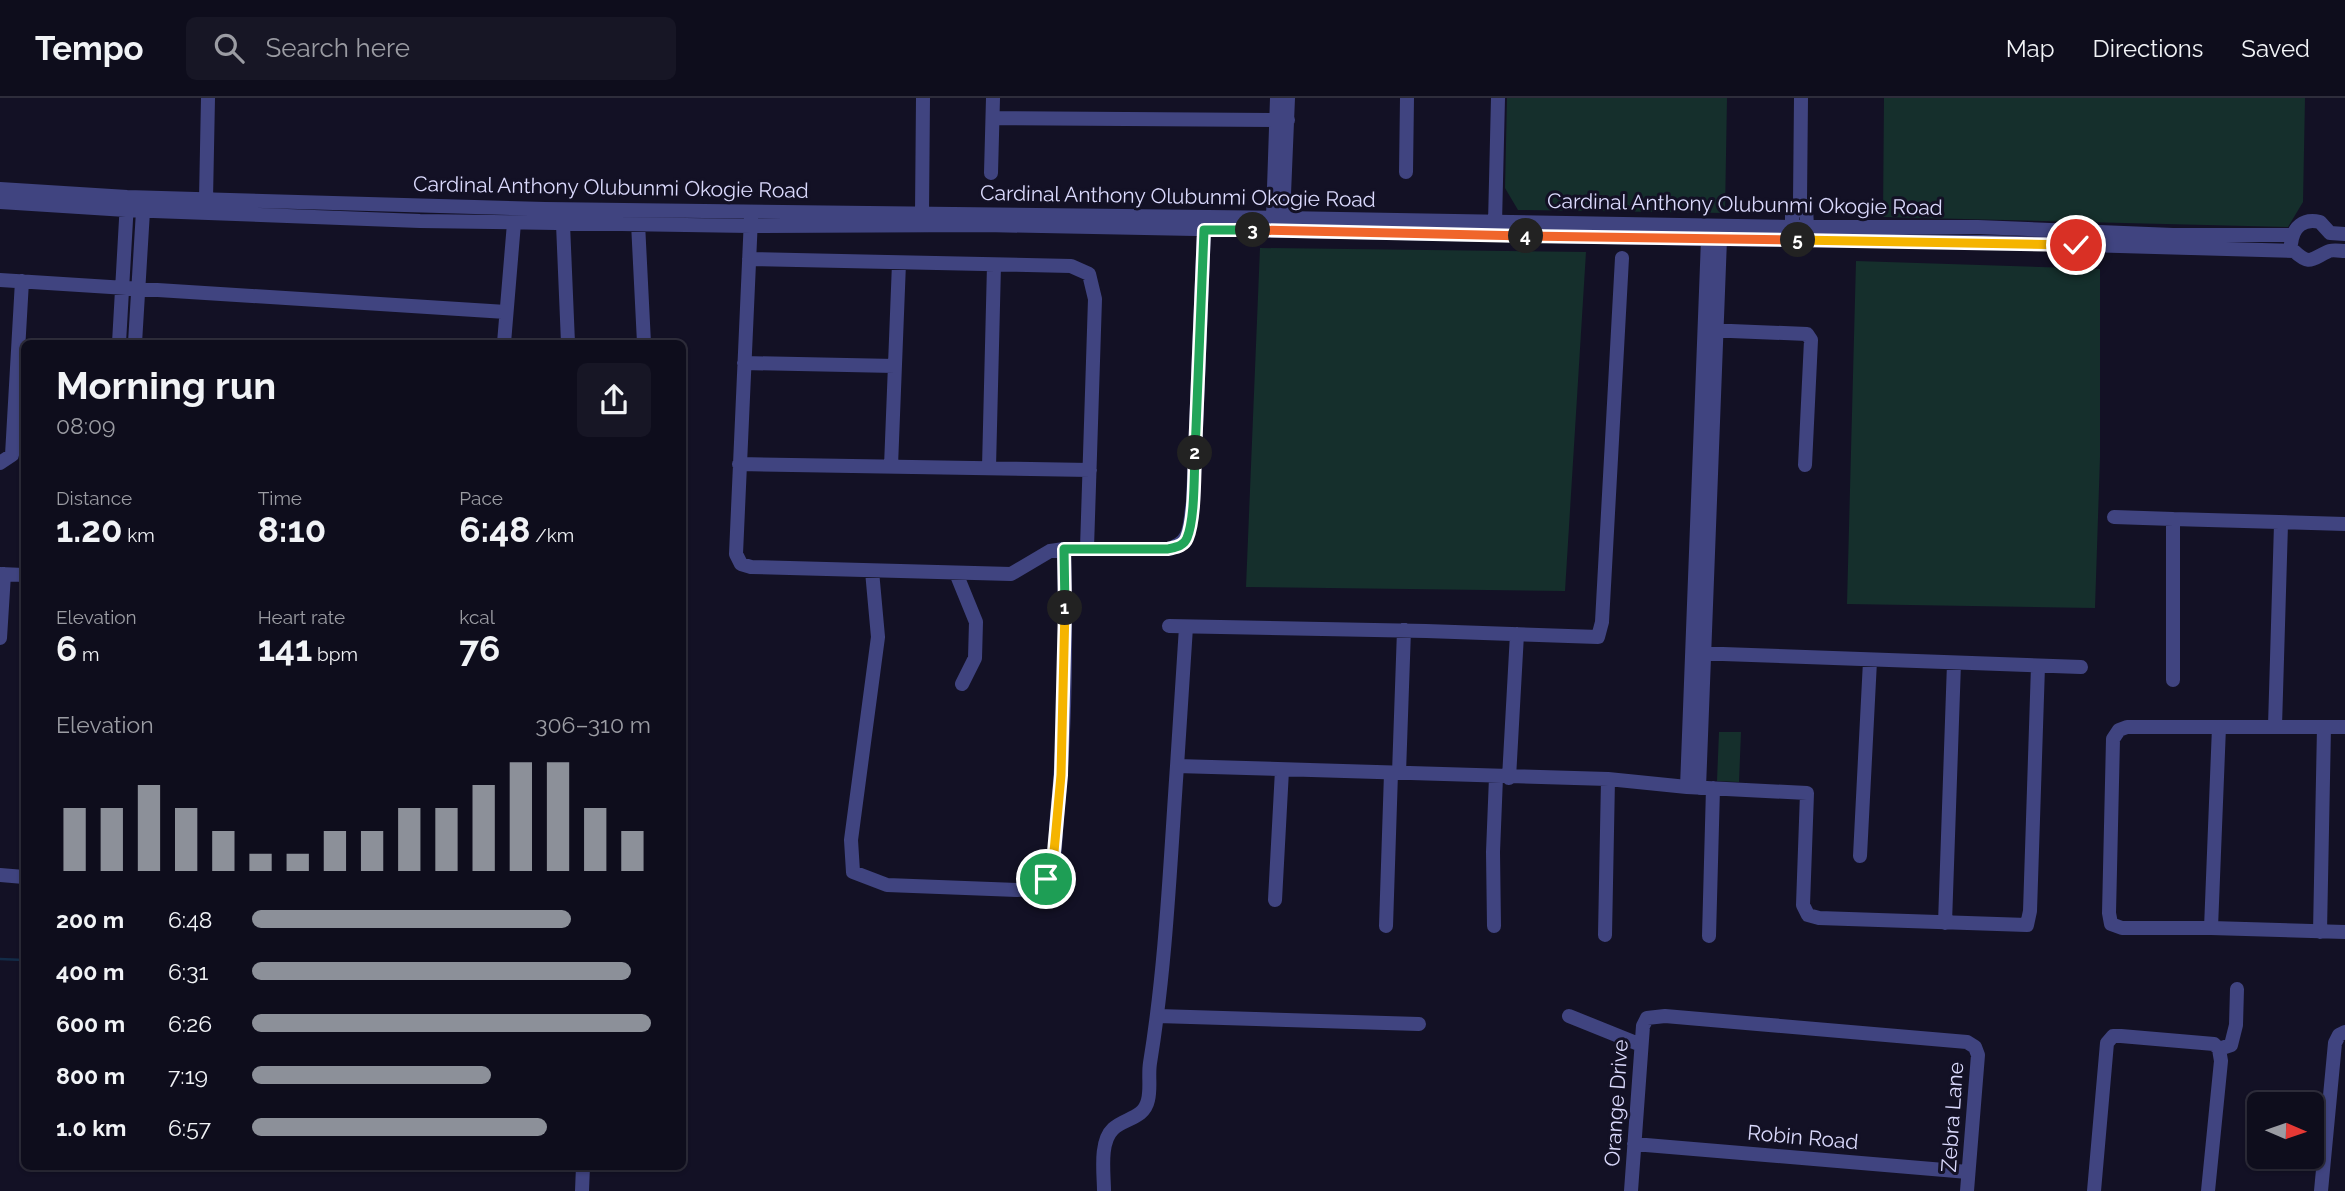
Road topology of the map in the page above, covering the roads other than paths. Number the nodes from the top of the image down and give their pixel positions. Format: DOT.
graph roads {
  1 [pos="208,98"];
  2 [pos="923,98"];
  3 [pos="993,98"];
  4 [pos="1277,98"];
  5 [pos="1288,98"];
  6 [pos="1407,98"];
  7 [pos="1497,98"];
  8 [pos="1801,98"];
  9 [pos="993,118"];
  10 [pos="1283,120"];
  11 [pos="1406,172"];
  12 [pos="991,173"];
  13 [pos="0,189"];
  14 [pos="206,199"];
  15 [pos="0,202"];
  16 [pos="127,204"];
  17 [pos="751,210"];
  18 [pos="143,211"];
  19 [pos="922,213"];
  20 [pos="1278,218"];
  21 [pos="514,223"];
  22 [pos="638,223"];
  23 [pos="1495,223"];
  24 [pos="563,224"];
  25 [pos="751,226"];
  26 [pos="1350,226"];
  27 [pos="1799,227"];
  28 [pos="1204,230"];
  29 [pos="2330,233"];
  30 [pos="2345,234"];
  31 [pos="2293,235"];
  32 [pos="1714,239"];
  33 [pos="2294,251"];
  34 [pos="2328,251"];
  35 [pos="2345,251"];
  36 [pos="1622,258"];
  37 [pos="749,259"];
  38 [pos="899,262"];
  39 [pos="994,265"];
  40 [pos="0,280"];
  41 [pos="22,281"];
  42 [pos="130,288"];
  43 [pos="506,312"];
  44 [pos="1710,330"];
  45 [pos="121,340"];
  46 [pos="135,340"];
  47 [pos="505,340"];
  48 [pos="568,340"];
  49 [pos="644,340"];
  50 [pos="744,363"];
  51 [pos="895,366"];
  52 [pos="0,463"];
  53 [pos="739,464"];
  54 [pos="1805,465"];
  55 [pos="891,467"];
  56 [pos="989,467"];
  57 [pos="1090,470"];
  58 [pos="2114,517"];
  59 [pos="2173,519"];
  60 [pos="2281,524"];
  61 [pos="2345,524"];
  62 [pos="1087,548"];
  63 [pos="1064,549"];
  64 [pos="872,571"];
  65 [pos="956,573"];
  66 [pos="2,574"];
  67 [pos="21,575"];
  68 [pos="1169,626"];
  69 [pos="1186,627"];
  70 [pos="1404,630"];
  71 [pos="1517,634"];
  72 [pos="0,638"];
  73 [pos="1698,653"];
  74 [pos="1870,661"];
  75 [pos="1954,663"];
  76 [pos="2038,666"];
  77 [pos="2081,667"];
  78 [pos="2173,680"];
  79 [pos="962,684"];
  80 [pos="2275,726"];
  81 [pos="2219,727"];
  82 [pos="2324,727"];
  83 [pos="2345,727"];
  84 [pos="1177,766"];
  85 [pos="1282,770"];
  86 [pos="1395,773"];
  87 [pos="1503,777"];
  88 [pos="1608,779"];
  89 [pos="1700,788"];
  90 [pos="1860,856"];
  91 [pos="0,875"];
  92 [pos="21,877"];
  93 [pos="1275,900"];
  94 [pos="1945,923"];
  95 [pos="1386,926"];
  96 [pos="1494,926"];
  97 [pos="2211,928"];
  98 [pos="2320,932"];
  99 [pos="2345,932"];
  100 [pos="1605,935"];
  101 [pos="1709,936"];
  102 [pos="2237,989"];
  103 [pos="1158,1016"];
  104 [pos="1569,1016"];
  105 [pos="1419,1024"];
  106 [pos="2345,1032"];
  107 [pos="1641,1045"];
  108 [pos="1975,1046"];
  109 [pos="2219,1049"];
  110 [pos="1634,1144"];
  111 [pos="583,1170"];
  112 [pos="1968,1172"];
  113 [pos="582,1191"];
  114 [pos="1104,1191"];
  115 [pos="1631,1191"];
  116 [pos="1967,1191"];
  117 [pos="2094,1191"];
  118 [pos="2208,1191"];
  119 [pos="2320,1191"];
  1 -- 14 [label="street"];
  2 -- 19 [label="street"];
  3 -- 9 [label="street"];
  4 -- 10 [label="street"];
  5 -- 10 [label="street"];
  6 -- 11 [label="street"];
  7 -- 23 [label="street"];
  8 -- 27 [label="street"];
  9 -- 10 [label="street"];
  9 -- 12 [label="street"];
  10 -- 20 [label="street"];
  13 -- 16 [label="street, Cardinal Anthony Olubunmi Okogie Road"];
  14 -- 16 [label="street, Cardinal Anthony Olubunmi Okogie Road"];
  14 -- 17 [label="street, Cardinal Anthony Olubunmi Okogie Road"];
  15 -- 16 [label="street, Cardinal Anthony Olubunmi Okogie Road"];
  16 -- 18 [label="street, Cardinal Anthony Olubunmi Okogie Road"];
  16 -- 42 [label="street"];
  17 -- 19 [label="street, Cardinal Anthony Olubunmi Okogie Road"];
  17 -- 25 [label="street"];
  18 -- 21 [label="street, Cardinal Anthony Olubunmi Okogie Road"];
  18 -- 42 [label="street"];
  19 -- 20 [label="street, Cardinal Anthony Olubunmi Okogie Road"];
  20 -- 26 [label="street, Cardinal Anthony Olubunmi Okogie Road"];
  21 -- 24 [label="street, Cardinal Anthony Olubunmi Okogie Road"];
  21 -- 43 [label="street"];
  22 -- 24 [label="street, Cardinal Anthony Olubunmi Okogie Road"];
  22 -- 25 [label="street, Cardinal Anthony Olubunmi Okogie Road"];
  22 -- 49 [label="street"];
  23 -- 26 [label="street, Cardinal Anthony Olubunmi Okogie Road"];
  23 -- 27 [label="street, Cardinal Anthony Olubunmi Okogie Road"];
  24 -- 48 [label="street"];
  25 -- 28 [label="street, Cardinal Anthony Olubunmi Okogie Road"];
  25 -- 37 [label="street"];
  26 -- 28 [label="street, Cardinal Anthony Olubunmi Okogie Road"];
  26 -- 32 [label="street, Cardinal Anthony Olubunmi Okogie Road"];
  27 -- 31 [label="street, Cardinal Anthony Olubunmi Okogie Road"];
  28 -- 62 [label="street"];
  29 -- 30 [label="street, Cardinal Anthony Olubunmi Okogie Road"];
  29 -- 31 [label="street, Cardinal Anthony Olubunmi Okogie Road"];
  29 -- 34 [label="street"];
  31 -- 33 [label="street"];
  32 -- 33 [label="street, Cardinal Anthony Olubunmi Okogie Road"];
  32 -- 44 [label="street"];
  33 -- 34 [label="street, Cardinal Anthony Olubunmi Okogie Road"];
  34 -- 35 [label="street, Cardinal Anthony Olubunmi Okogie Road"];
  36 -- 71 [label="street"];
  37 -- 38 [label="street"];
  37 -- 50 [label="street"];
  38 -- 39 [label="street"];
  38 -- 51 [label="street"];
  39 -- 56 [label="street"];
  39 -- 57 [label="street"];
  40 -- 41 [label="street"];
  41 -- 42 [label="street"];
  41 -- 52 [label="street"];
  42 -- 43 [label="street"];
  42 -- 45 [label="street"];
  42 -- 46 [label="street"];
  43 -- 47 [label="street"];
  44 -- 54 [label="street"];
  44 -- 73 [label="street"];
  50 -- 51 [label="street"];
  50 -- 53 [label="street"];
  51 -- 55 [label="street"];
  53 -- 55 [label="street"];
  53 -- 64 [label="street"];
  55 -- 56 [label="street"];
  56 -- 57 [label="street"];
  57 -- 62 [label="street"];
  58 -- 59 [label="street"];
  59 -- 60 [label="street"];
  59 -- 78 [label="street"];
  60 -- 61 [label="street"];
  60 -- 80 [label="street"];
  62 -- 63 [label="street"];
  63 -- 64 [label="street"];
  63 -- 65 [label="street"];
  64 -- 65 [label="street"];
  65 -- 79 [label="street"];
  66 -- 67 [label="street"];
  66 -- 72 [label="street"];
  68 -- 69 [label="street"];
  69 -- 70 [label="street"];
  69 -- 84 [label="street"];
  70 -- 71 [label="street"];
  70 -- 86 [label="street"];
  71 -- 87 [label="street"];
  73 -- 74 [label="street"];
  73 -- 89 [label="street"];
  74 -- 75 [label="street"];
  74 -- 90 [label="street"];
  75 -- 76 [label="street"];
  75 -- 94 [label="street"];
  76 -- 77 [label="street"];
  76 -- 94 [label="street"];
  80 -- 81 [label="street"];
  80 -- 82 [label="street"];
  81 -- 97 [label="street"];
  81 -- 97 [label="street"];
  82 -- 83 [label="street"];
  82 -- 98 [label="street"];
  84 -- 85 [label="street"];
  84 -- 103 [label="street"];
  85 -- 86 [label="street"];
  85 -- 93 [label="street"];
  86 -- 87 [label="street"];
  86 -- 95 [label="street"];
  87 -- 88 [label="street"];
  87 -- 96 [label="street"];
  88 -- 89 [label="street"];
  88 -- 100 [label="street"];
  89 -- 94 [label="street"];
  89 -- 101 [label="street"];
  91 -- 92 [label="street"];
  97 -- 98 [label="street"];
  98 -- 99 [label="street"];
  102 -- 109 [label="street"];
  103 -- 105 [label="street"];
  103 -- 114 [label="street"];
  104 -- 107 [label="street"];
  106 -- 119 [label="street"];
  107 -- 108 [label="street, Orange Drive"];
  107 -- 110 [label="street, Orange Drive"];
  108 -- 112 [label="street, Zebra Lane"];
  109 -- 117 [label="street"];
  109 -- 118 [label="street"];
  110 -- 112 [label="street, Robin Road"];
  110 -- 115 [label="street, Orange Drive"];
  111 -- 113 [label="street"];
  112 -- 116 [label="street, Zebra Lane"];
}
